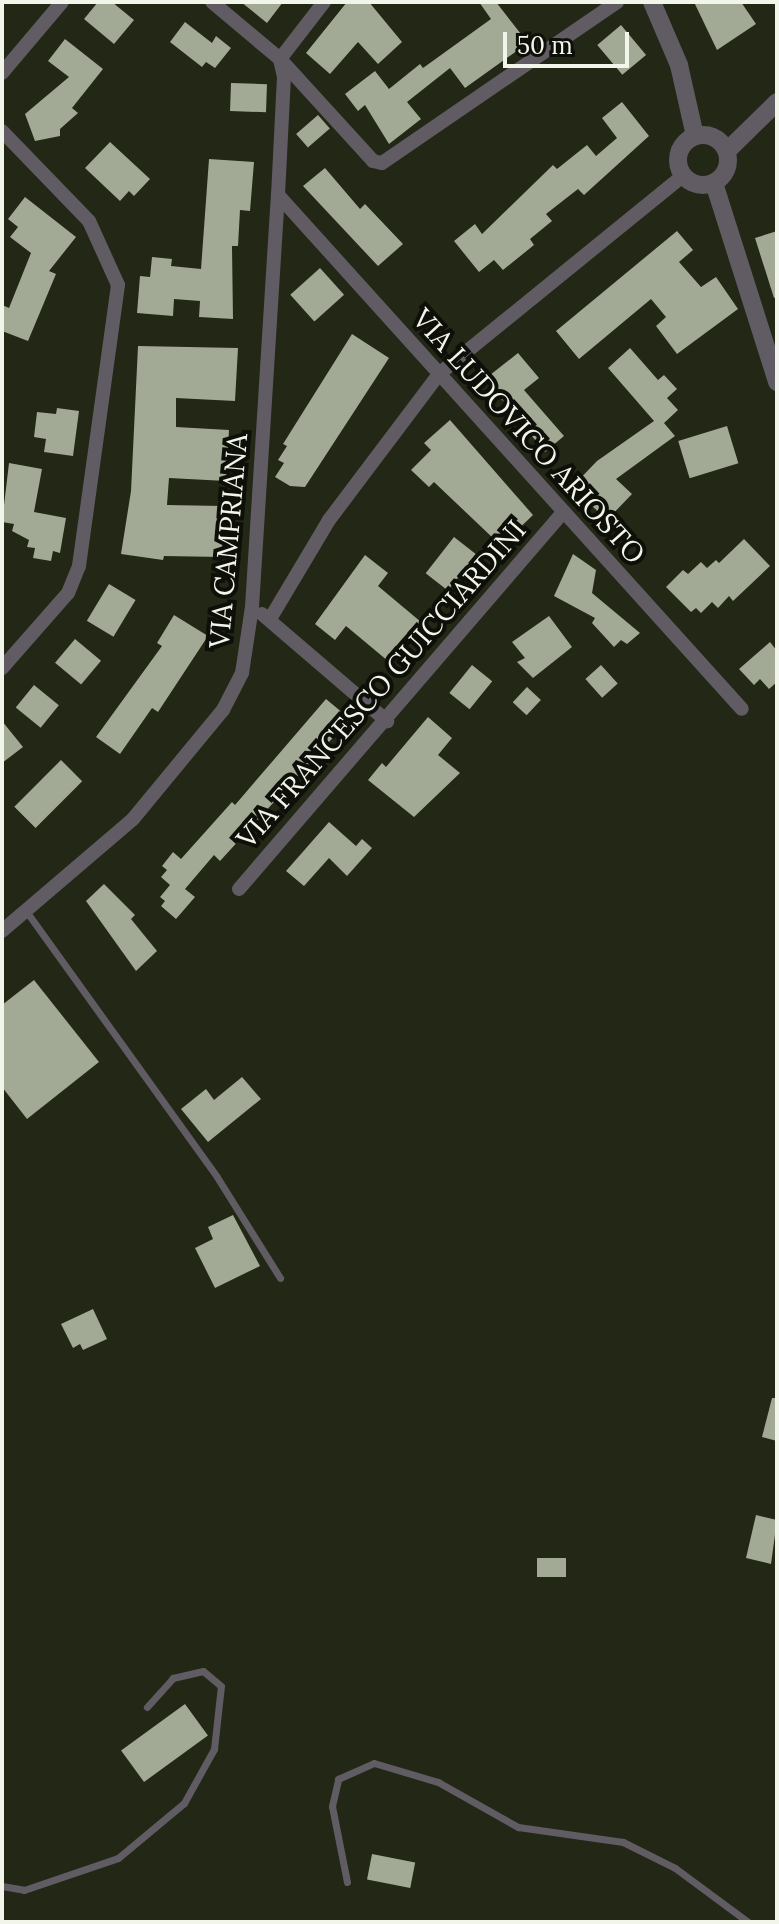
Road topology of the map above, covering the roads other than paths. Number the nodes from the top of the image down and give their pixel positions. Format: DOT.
graph roads {
  1 [pos="62,2"];
  2 [pos="212,2"];
  3 [pos="324,2"];
  4 [pos="617,2"];
  5 [pos="652,2"];
  6 [pos="280,59"];
  7 [pos="2,73"];
  8 [pos="777,102"];
  9 [pos="2,131"];
  10 [pos="695,136"];
  11 [pos="727,151"];
  12 [pos="683,176"];
  13 [pos="714,183"];
  14 [pos="278,195"];
  15 [pos="439,374"];
  16 [pos="777,382"];
  17 [pos="562,513"];
  18 [pos="252,607"];
  19 [pos="270,619"];
  20 [pos="2,668"];
  21 [pos="742,709"];
  22 [pos="387,721"];
  23 [pos="239,889"];
  24 [pos="26,911"];
  25 [pos="2,931"];
  26 [pos="280,1278"];
  27 [pos="147,1707"];
  28 [pos="347,1882"];
  29 [pos="2,1886"];
  30 [pos="748,1922"];
  1 -- 7 [label="street"];
  2 -- 6 [label="street"];
  3 -- 6 [label="street"];
  4 -- 6 [label="street"];
  5 -- 10 [label="street"];
  6 -- 14 [label="street, VIA CAMPRIANA"];
  8 -- 11 [label="street"];
  9 -- 20 [label="street"];
  10 -- 11 [label="street"];
  10 -- 12 [label="street"];
  11 -- 13 [label="street"];
  12 -- 13 [label="street"];
  12 -- 15 [label="street"];
  13 -- 16 [label="street"];
  14 -- 15 [label="street, VIA LUDOVICO ARIOSTO"];
  14 -- 18 [label="street, VIA CAMPRIANA"];
  15 -- 17 [label="street, VIA LUDOVICO ARIOSTO"];
  15 -- 19 [label="street"];
  17 -- 21 [label="street, VIA LUDOVICO ARIOSTO"];
  17 -- 22 [label="street, VIA FRANCESCO GUICCIARDINI"];
  18 -- 19 [label="street"];
  18 -- 24 [label="street, VIA CAMPRIANA"];
  19 -- 22 [label="street"];
  22 -- 23 [label="street, VIA FRANCESCO GUICCIARDINI"];
  24 -- 25 [label="street, VIA CAMPRIANA"];
  24 -- 26 [label="lane"];
  27 -- 29 [label="lane"];
  28 -- 30 [label="lane"];
}
